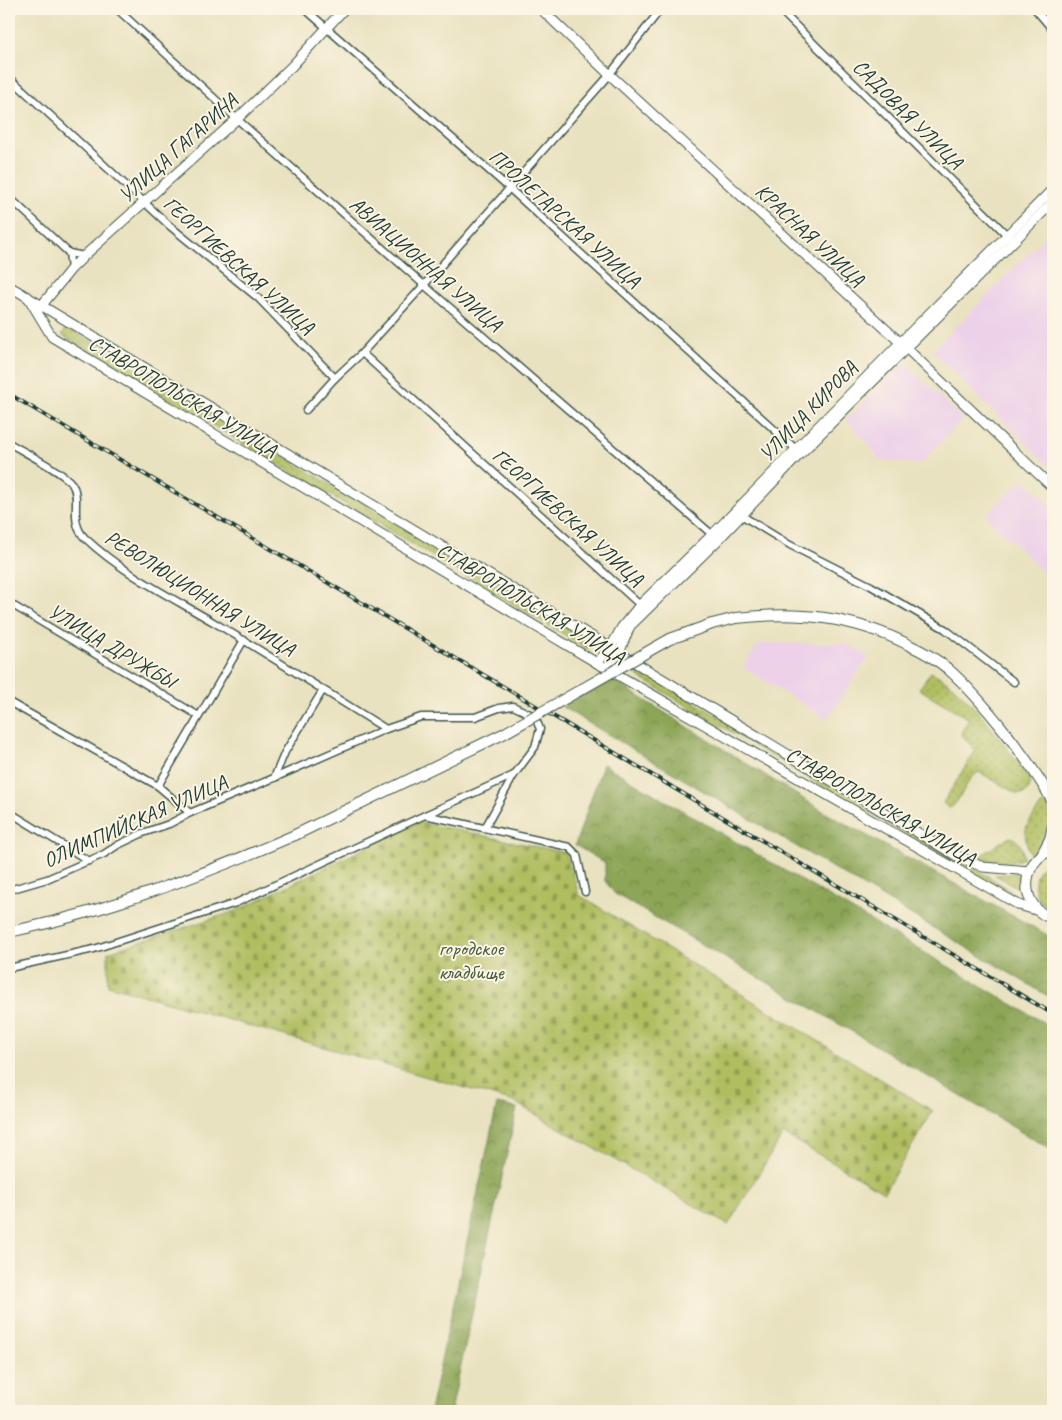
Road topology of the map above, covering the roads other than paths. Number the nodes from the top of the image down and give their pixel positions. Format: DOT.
graph roads {
  1 [pos="117,9"];
  2 [pos="305,9"];
  3 [pos="344,9"];
  4 [pos="541,9"];
  5 [pos="661,9"];
  6 [pos="779,9"];
  7 [pos="1035,9"];
  8 [pos="326,28"];
  9 [pos="1053,30"];
  10 [pos="609,74"];
  11 [pos="9,77"];
  12 [pos="237,119"];
  13 [pos="509,188"];
  14 [pos="1053,189"];
  15 [pos="9,196"];
  16 [pos="146,202"];
  17 [pos="1053,202"];
  18 [pos="1011,239"];
  19 [pos="69,253"];
  20 [pos="84,256"];
  21 [pos="71,269"];
  22 [pos="424,284"];
  23 [pos="9,286"];
  24 [pos="39,308"];
  25 [pos="904,345"];
  26 [pos="362,353"];
  27 [pos="335,378"];
  28 [pos="306,410"];
  29 [pos="9,443"];
  30 [pos="798,451"];
  31 [pos="1053,488"];
  32 [pos="742,515"];
  33 [pos="715,537"];
  34 [pos="9,603"];
  35 [pos="640,605"];
  36 [pos="244,640"];
  37 [pos="611,648"];
  38 [pos="619,653"];
  39 [pos="597,663"];
  40 [pos="606,668"];
  41 [pos="1014,682"];
  42 [pos="324,690"];
  43 [pos="9,702"];
  44 [pos="199,716"];
  45 [pos="386,729"];
  46 [pos="514,775"];
  47 [pos="274,778"];
  48 [pos="158,786"];
  49 [pos="1053,802"];
  50 [pos="9,812"];
  51 [pos="190,813"];
  52 [pos="425,814"];
  53 [pos="1053,826"];
  54 [pos="485,828"];
  55 [pos="1053,850"];
  56 [pos="1041,855"];
  57 [pos="89,861"];
  58 [pos="1028,871"];
  59 [pos="9,890"];
  60 [pos="585,892"];
  61 [pos="1039,911"];
  62 [pos="1052,918"];
  63 [pos="9,932"];
  64 [pos="9,968"];
  1 -- 12 [label="street, АВИАЦИОННАЯ УЛИЦА"];
  2 -- 8 [label="street, ПРОЛЕТАРСКАЯ УЛИЦА"];
  3 -- 8 [label="main road, УЛИЦА ГАГАРИНА"];
  4 -- 10 [label="main road, КРАСНАЯ УЛИЦА"];
  5 -- 10 [label="street"];
  6 -- 18 [label="street, САДОВАЯ УЛИЦА"];
  7 -- 9 [label="street"];
  8 -- 12 [label="main road, УЛИЦА ГАГАРИНА"];
  8 -- 13 [label="street, ПРОЛЕТАРСКАЯ УЛИЦА"];
  10 -- 13 [label="street"];
  10 -- 25 [label="main road, КРАСНАЯ УЛИЦА"];
  11 -- 16 [label="street, ГЕОРГИЕВСКАЯ УЛИЦА"];
  12 -- 16 [label="main road, УЛИЦА ГАГАРИНА"];
  12 -- 22 [label="street, АВИАЦИОННАЯ УЛИЦА"];
  13 -- 22 [label="street"];
  13 -- 30 [label="street, ПРОЛЕТАРСКАЯ УЛИЦА"];
  14 -- 18 [label="main road, УЛИЦА КИРОВА"];
  15 -- 19 [label="street"];
  16 -- 20 [label="main road, УЛИЦА ГАГАРИНА"];
  16 -- 27 [label="street, ГЕОРГИЕВСКАЯ УЛИЦА"];
  17 -- 18 [label="main road, УЛИЦА КИРОВА"];
  18 -- 25 [label="main road, УЛИЦА КИРОВА"];
  19 -- 20 [label="street"];
  19 -- 21 [label="street"];
  20 -- 21 [label="main road, УЛИЦА ГАГАРИНА"];
  21 -- 24 [label="main road, УЛИЦА ГАГАРИНА"];
  22 -- 26 [label="street"];
  22 -- 33 [label="street, АВИАЦИОННАЯ УЛИЦА"];
  23 -- 24 [label="main road, СТАВРОПОЛЬСКАЯ УЛИЦА"];
  24 -- 37 [label="main road, СТАВРОПОЛЬСКАЯ УЛИЦА"];
  24 -- 39 [label="main road, СТАВРОПОЛЬСКАЯ УЛИЦА"];
  25 -- 30 [label="main road, УЛИЦА КИРОВА"];
  25 -- 31 [label="main road, КРАСНАЯ УЛИЦА"];
  26 -- 27 [label="street"];
  26 -- 35 [label="street, ГЕОРГИЕВСКАЯ УЛИЦА"];
  27 -- 28 [label="street"];
  29 -- 36 [label="street, РЕВОЛЮЦИОННАЯ УЛИЦА"];
  30 -- 32 [label="main road, УЛИЦА КИРОВА"];
  30 -- 33 [label="main road, УЛИЦА КИРОВА"];
  32 -- 33 [label="main road, УЛИЦА КИРОВА"];
  32 -- 41 [label="street"];
  33 -- 35 [label="main road, УЛИЦА КИРОВА"];
  33 -- 38 [label="main road, УЛИЦА КИРОВА"];
  34 -- 44 [label="street, УЛИЦА ДРУЖБЫ"];
  35 -- 37 [label="main road, УЛИЦА КИРОВА"];
  36 -- 42 [label="street, РЕВОЛЮЦИОННАЯ УЛИЦА"];
  36 -- 44 [label="street"];
  37 -- 38 [label="main road, СТАВРОПОЛЬСКАЯ УЛИЦА"];
  37 -- 39 [label="main road, УЛИЦА КИРОВА"];
  38 -- 40 [label="main road, УЛИЦА КИРОВА"];
  38 -- 58 [label="main road, СТАВРОПОЛЬСКАЯ УЛИЦА"];
  39 -- 40 [label="main road, СТАВРОПОЛЬСКАЯ УЛИЦА"];
  40 -- 61 [label="main road, СТАВРОПОЛЬСКАЯ УЛИЦА"];
  42 -- 45 [label="street, РЕВОЛЮЦИОННАЯ УЛИЦА"];
  42 -- 47 [label="street"];
  43 -- 48 [label="street"];
  44 -- 48 [label="street"];
  45 -- 46 [label="street, ОЛИМПИЙСКАЯ УЛИЦА"];
  45 -- 47 [label="street, ОЛИМПИЙСКАЯ УЛИЦА"];
  46 -- 52 [label="street"];
  46 -- 54 [label="street"];
  47 -- 51 [label="street, ОЛИМПИЙСКАЯ УЛИЦА"];
  48 -- 51 [label="street"];
  49 -- 63 [label="main road, bridge"];
  50 -- 57 [label="street"];
  51 -- 57 [label="street, ОЛИМПИЙСКАЯ УЛИЦА"];
  52 -- 54 [label="street"];
  52 -- 64 [label="street"];
  53 -- 56 [label="main road"];
  54 -- 60 [label="street"];
  55 -- 56 [label="main road"];
  56 -- 58 [label="main road"];
  57 -- 59 [label="street, ОЛИМПИЙСКАЯ УЛИЦА"];
  58 -- 61 [label="main road"];
  61 -- 62 [label="main road"];
}
